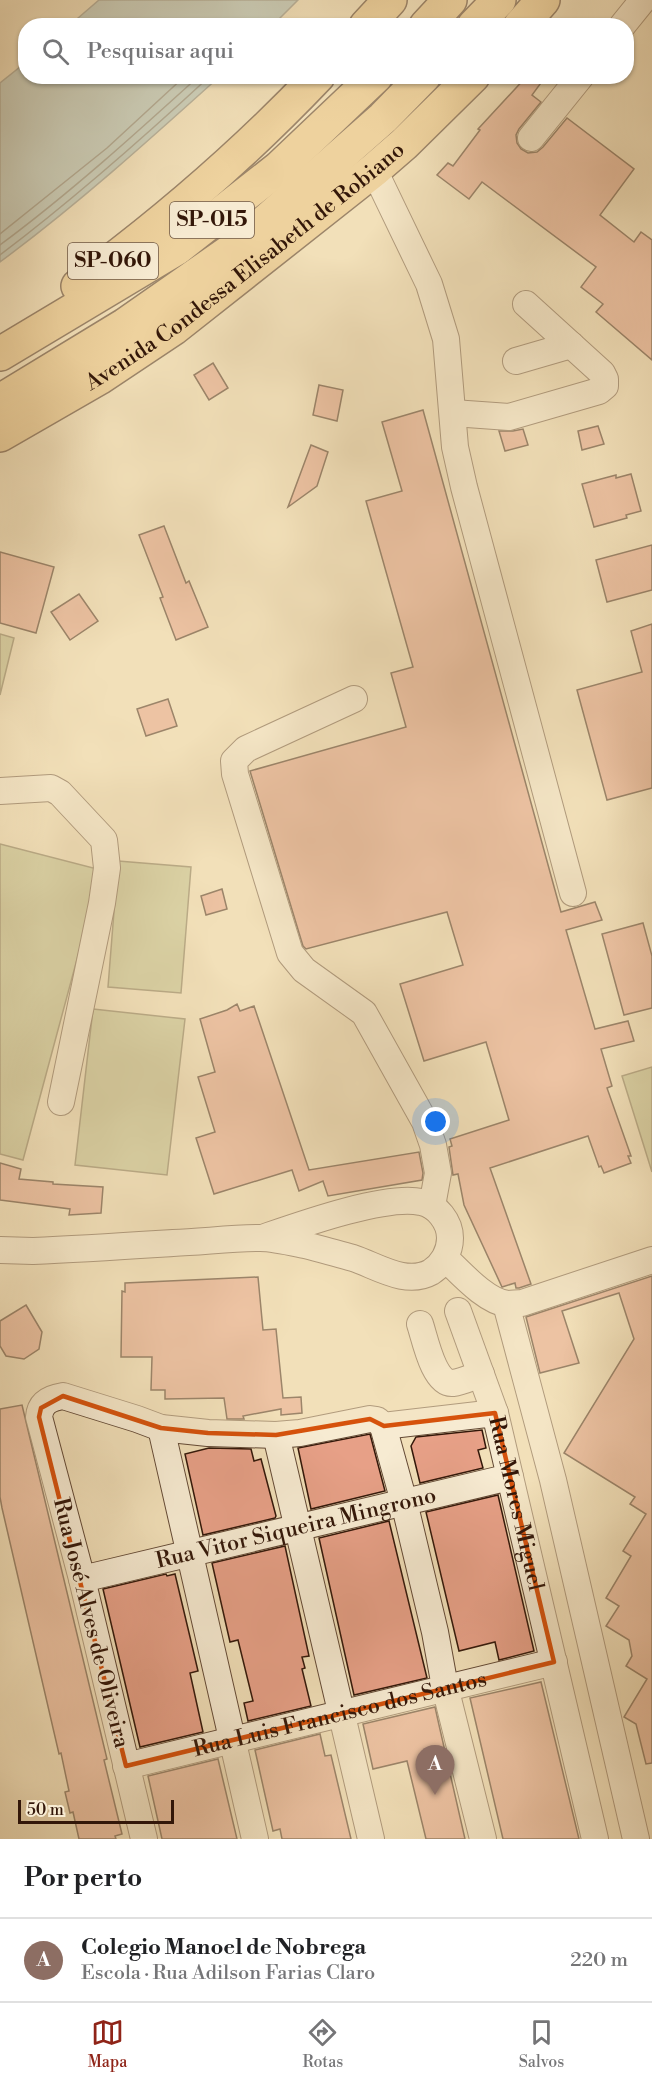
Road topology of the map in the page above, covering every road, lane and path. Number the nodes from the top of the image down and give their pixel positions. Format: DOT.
graph roads {
  1 [pos="390,0"];
  2 [pos="450,0"];
  3 [pos="499,0"];
  4 [pos="543,0"];
  5 [pos="643,0"];
  6 [pos="373,18"];
  7 [pos="433,18"];
  8 [pos="482,18"];
  9 [pos="527,18"];
  10 [pos="628,18"];
  11 [pos="310,84"];
  12 [pos="368,84"];
  13 [pos="415,84"];
  14 [pos="465,84"];
  15 [pos="575,84"];
  16 [pos="531,138"];
  17 [pos="374,170"];
  18 [pos="526,304"];
  19 [pos="571,345"];
  20 [pos="14,346"];
  21 [pos="516,361"];
  22 [pos="0,401"];
  23 [pos="453,413"];
  24 [pos="0,435"];
  25 [pos="354,699"];
  26 [pos="0,791"];
  27 [pos="573,893"];
  28 [pos="62,1102"];
  29 [pos="432,1206"];
  30 [pos="262,1238"];
  31 [pos="0,1250"];
  32 [pos="445,1258"];
  33 [pos="652,1260"];
  34 [pos="506,1304"];
  35 [pos="458,1311"];
  36 [pos="420,1324"];
  37 [pos="481,1374"];
  38 [pos="41,1408"];
  39 [pos="495,1413"];
  40 [pos="383,1426"];
  41 [pos="161,1428"];
  42 [pos="276,1435"];
  43 [pos="510,1477"];
  44 [pos="404,1502"];
  45 [pos="297,1527"];
  46 [pos="189,1553"];
  47 [pos="82,1579"];
  48 [pos="554,1662"];
  49 [pos="445,1687"];
  50 [pos="341,1713"];
  51 [pos="233,1741"];
  52 [pos="126,1766"];
  53 [pos="144,1839"];
  54 [pos="255,1839"];
  55 [pos="371,1839"];
  56 [pos="483,1839"];
  57 [pos="595,1839"];
  58 [pos="636,1839"];
  1 -- 6 [label="highway"];
  2 -- 7 [label="highway"];
  3 -- 8 [label="highway"];
  4 -- 9 [label="highway"];
  5 -- 10 [label="street"];
  11 -- 20 [label="highway, SP-060"];
  12 -- 20 [label="highway, SP-015"];
  13 -- 22 [label="highway"];
  14 -- 17 [label="highway, Avenida Condessa Elisabeth de Robiano"];
  15 -- 16 [label="street"];
  17 -- 23 [label="street"];
  17 -- 24 [label="highway, Avenida Condessa Elisabeth de Robiano"];
  18 -- 19 [label="street"];
  19 -- 21 [label="street"];
  19 -- 23 [label="street"];
  23 -- 27 [label="street"];
  25 -- 29 [label="street"];
  26 -- 28 [label="street"];
  29 -- 30 [label="street"];
  29 -- 32 [label="street"];
  30 -- 31 [label="street"];
  30 -- 32 [label="street"];
  32 -- 34 [label="street"];
  33 -- 34 [label="street"];
  34 -- 58 [label="street"];
  35 -- 37 [label="street"];
  36 -- 37 [label="street"];
  37 -- 39 [label="street"];
  38 -- 41 [label="street, Rua Mores Miguel"];
  38 -- 47 [label="street, Rua José Alves de Oliveira"];
  39 -- 40 [label="street, Rua Mores Miguel"];
  39 -- 43 [label="street, Rua Mores Miguel"];
  40 -- 42 [label="street, Rua Mores Miguel"];
  40 -- 44 [label="street"];
  41 -- 42 [label="street, Rua Mores Miguel"];
  41 -- 46 [label="street"];
  42 -- 45 [label="street"];
  43 -- 44 [label="street, Rua Vitor Siqueira Mingrono"];
  43 -- 48 [label="street, Rua Mores Miguel"];
  44 -- 45 [label="street, Rua Vitor Siqueira Mingrono"];
  44 -- 49 [label="street"];
  45 -- 46 [label="street, Rua Vitor Siqueira Mingrono"];
  45 -- 50 [label="street"];
  46 -- 47 [label="street, Rua Vitor Siqueira Mingrono"];
  46 -- 51 [label="street"];
  47 -- 52 [label="street, Rua José Alves de Oliveira"];
  48 -- 49 [label="street, Rua Luis Francisco dos Santos"];
  48 -- 57 [label="street, Rua Mores Miguel"];
  49 -- 50 [label="street, Rua Luis Francisco dos Santos"];
  49 -- 56 [label="street"];
  50 -- 51 [label="street, Rua Luis Francisco dos Santos"];
  50 -- 55 [label="street"];
  51 -- 52 [label="street, Rua Luis Francisco dos Santos"];
  51 -- 54 [label="street"];
  52 -- 53 [label="street, Rua José Alves de Oliveira"];
}
